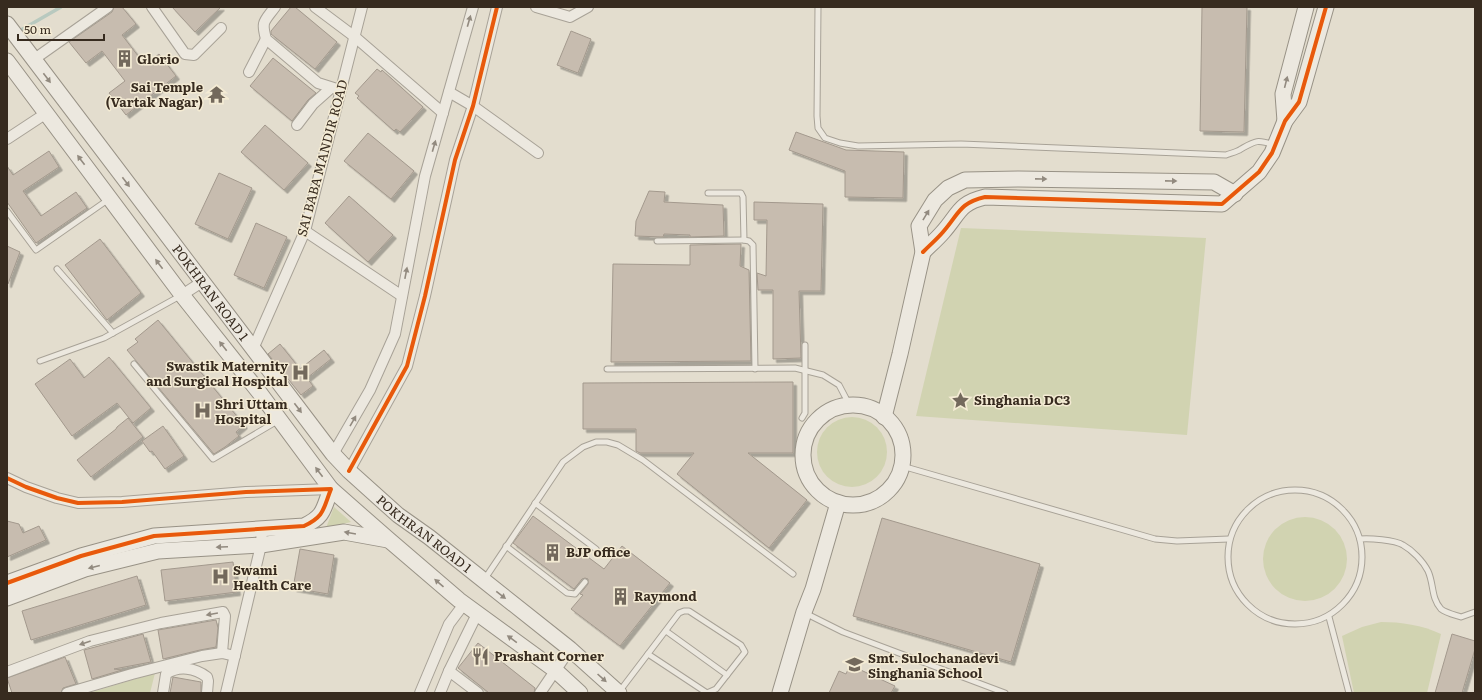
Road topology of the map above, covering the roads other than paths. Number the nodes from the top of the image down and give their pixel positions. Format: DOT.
graph roads {
  1 [pos="108,7"];
  2 [pos="152,7"];
  3 [pos="276,7"];
  4 [pos="315,7"];
  5 [pos="362,7"];
  6 [pos="473,7"];
  7 [pos="497,7"];
  8 [pos="536,7"];
  9 [pos="588,7"];
  10 [pos="818,7"];
  11 [pos="1306,7"];
  12 [pos="1326,7"];
  13 [pos="7,24"];
  14 [pos="221,28"];
  15 [pos="355,37"];
  16 [pos="266,39"];
  17 [pos="33,60"];
  18 [pos="7,61"];
  19 [pos="249,72"];
  20 [pos="335,89"];
  21 [pos="449,92"];
  22 [pos="473,106"];
  23 [pos="443,113"];
  24 [pos="45,114"];
  25 [pos="1285,121"];
  26 [pos="297,125"];
  27 [pos="7,139"];
  28 [pos="1275,146"];
  29 [pos="538,153"];
  30 [pos="708,193"];
  31 [pos="1235,194"];
  32 [pos="110,199"];
  33 [pos="7,211"];
  34 [pos="305,231"];
  35 [pos="744,240"];
  36 [pos="657,241"];
  37 [pos="923,252"];
  38 [pos="56,269"];
  39 [pos="202,282"];
  40 [pos="182,295"];
  41 [pos="402,296"];
  42 [pos="113,333"];
  43 [pos="805,345"];
  44 [pos="253,349"];
  45 [pos="40,361"];
  46 [pos="134,364"];
  47 [pos="607,369"];
  48 [pos="755,369"];
  49 [pos="806,371"];
  50 [pos="850,406"];
  51 [pos="884,417"];
  52 [pos="802,418"];
  53 [pos="280,420"];
  54 [pos="333,454"];
  55 [pos="902,466"];
  56 [pos="349,471"];
  57 [pos="7,478"];
  58 [pos="331,489"];
  59 [pos="535,503"];
  60 [pos="838,503"];
  61 [pos="262,529"];
  62 [pos="1229,539"];
  63 [pos="1360,539"];
  64 [pos="389,540"];
  65 [pos="261,545"];
  66 [pos="506,546"];
  67 [pos="596,549"];
  68 [pos="793,574"];
  69 [pos="483,581"];
  70 [pos="585,582"];
  71 [pos="7,584"];
  72 [pos="7,598"];
  73 [pos="462,602"];
  74 [pos="804,612"];
  75 [pos="1475,612"];
  76 [pos="477,614"];
  77 [pos="1329,617"];
  78 [pos="666,631"];
  79 [pos="570,649"];
  80 [pos="222,653"];
  81 [pos="648,654"];
  82 [pos="235,656"];
  83 [pos="555,670"];
  84 [pos="449,671"];
  85 [pos="7,672"];
  86 [pos="727,675"];
  87 [pos="67,693"];
  88 [pos="163,693"];
  89 [pos="207,693"];
  90 [pos="226,693"];
  91 [pos="420,693"];
  92 [pos="440,693"];
  93 [pos="478,693"];
  94 [pos="540,693"];
  95 [pos="580,693"];
  96 [pos="619,693"];
  97 [pos="707,693"];
  98 [pos="780,693"];
  99 [pos="1004,693"];
  100 [pos="1349,693"];
  1 -- 17 [label="street"];
  2 -- 14 [label="street"];
  3 -- 16 [label="street"];
  4 -- 15 [label="street"];
  5 -- 15 [label="street, SAI BABA MANDIR ROAD"];
  21 -- 6 [label="street, one-way"];
  7 -- 22 [label="street"];
  8 -- 9 [label="street"];
  10 -- 28 [label="lane"];
  25 -- 11 [label="street, one-way"];
  12 -- 25 [label="street"];
  13 -- 17 [label="street, POKHRAN ROAD 1"];
  15 -- 20 [label="street, SAI BABA MANDIR ROAD"];
  15 -- 23 [label="street"];
  16 -- 19 [label="street"];
  16 -- 20 [label="street"];
  17 -- 39 [label="street, POKHRAN ROAD 1, one-way"];
  18 -- 24 [label="street, POKHRAN ROAD 1"];
  20 -- 26 [label="street"];
  20 -- 34 [label="street, SAI BABA MANDIR ROAD"];
  21 -- 22 [label="street"];
  21 -- 23 [label="street"];
  22 -- 29 [label="street"];
  22 -- 56 [label="street"];
  41 -- 23 [label="street, one-way"];
  24 -- 27 [label="street"];
  32 -- 24 [label="street, POKHRAN ROAD 1, one-way"];
  25 -- 28 [label="street"];
  28 -- 31 [label="street"];
  30 -- 35 [label="lane"];
  31 -- 37 [label="street"];
  37 -- 31 [label="street, one-way"];
  32 -- 33 [label="lane"];
  40 -- 32 [label="street, POKHRAN ROAD 1, one-way"];
  34 -- 41 [label="street"];
  34 -- 44 [label="street, SAI BABA MANDIR ROAD"];
  35 -- 36 [label="lane"];
  35 -- 48 [label="lane"];
  37 -- 51 [label="street"];
  38 -- 42 [label="lane"];
  39 -- 40 [label="street"];
  39 -- 44 [label="street, POKHRAN ROAD 1"];
  40 -- 42 [label="lane"];
  53 -- 40 [label="street, POKHRAN ROAD 1, one-way"];
  54 -- 41 [label="street, one-way"];
  42 -- 45 [label="lane"];
  43 -- 49 [label="lane"];
  44 -- 54 [label="street, POKHRAN ROAD 1, one-way"];
  46 -- 53 [label="lane"];
  47 -- 48 [label="lane"];
  48 -- 49 [label="lane"];
  49 -- 50 [label="lane"];
  49 -- 52 [label="lane"];
  50 -- 51 [label="street"];
  50 -- 60 [label="street"];
  51 -- 55 [label="street"];
  58 -- 53 [label="street, POKHRAN ROAD 1, one-way"];
  54 -- 56 [label="street, POKHRAN ROAD 1"];
  55 -- 60 [label="street"];
  55 -- 62 [label="lane"];
  56 -- 69 [label="street, POKHRAN ROAD 1"];
  57 -- 58 [label="street"];
  58 -- 61 [label="street"];
  58 -- 64 [label="street, POKHRAN ROAD 1"];
  59 -- 66 [label="lane"];
  59 -- 67 [label="lane"];
  59 -- 68 [label="lane"];
  60 -- 74 [label="street"];
  61 -- 65 [label="street"];
  61 -- 71 [label="street"];
  62 -- 63 [label="lane"];
  62 -- 77 [label="lane"];
  63 -- 75 [label="lane"];
  63 -- 77 [label="lane"];
  64 -- 65 [label="street, one-way"];
  73 -- 64 [label="street, POKHRAN ROAD 1, one-way"];
  65 -- 72 [label="street, one-way"];
  65 -- 82 [label="street"];
  66 -- 69 [label="lane"];
  66 -- 70 [label="lane"];
  69 -- 79 [label="street, POKHRAN ROAD 1, one-way"];
  73 -- 76 [label="street, POKHRAN ROAD 1"];
  73 -- 91 [label="street"];
  74 -- 98 [label="street"];
  74 -- 99 [label="lane"];
  83 -- 76 [label="street, POKHRAN ROAD 1, one-way"];
  76 -- 84 [label="street"];
  77 -- 100 [label="lane"];
  78 -- 81 [label="lane"];
  78 -- 86 [label="lane"];
  78 -- 86 [label="lane"];
  79 -- 83 [label="street"];
  79 -- 96 [label="street, POKHRAN ROAD 1, one-way"];
  80 -- 82 [label="street"];
  80 -- 85 [label="street, one-way"];
  80 -- 87 [label="street"];
  81 -- 96 [label="lane"];
  81 -- 97 [label="lane"];
  82 -- 90 [label="street"];
  83 -- 94 [label="street"];
  83 -- 95 [label="street, POKHRAN ROAD 1"];
  84 -- 92 [label="street"];
  84 -- 93 [label="street"];
  86 -- 97 [label="lane"];
  88 -- 89 [label="street"];
}
